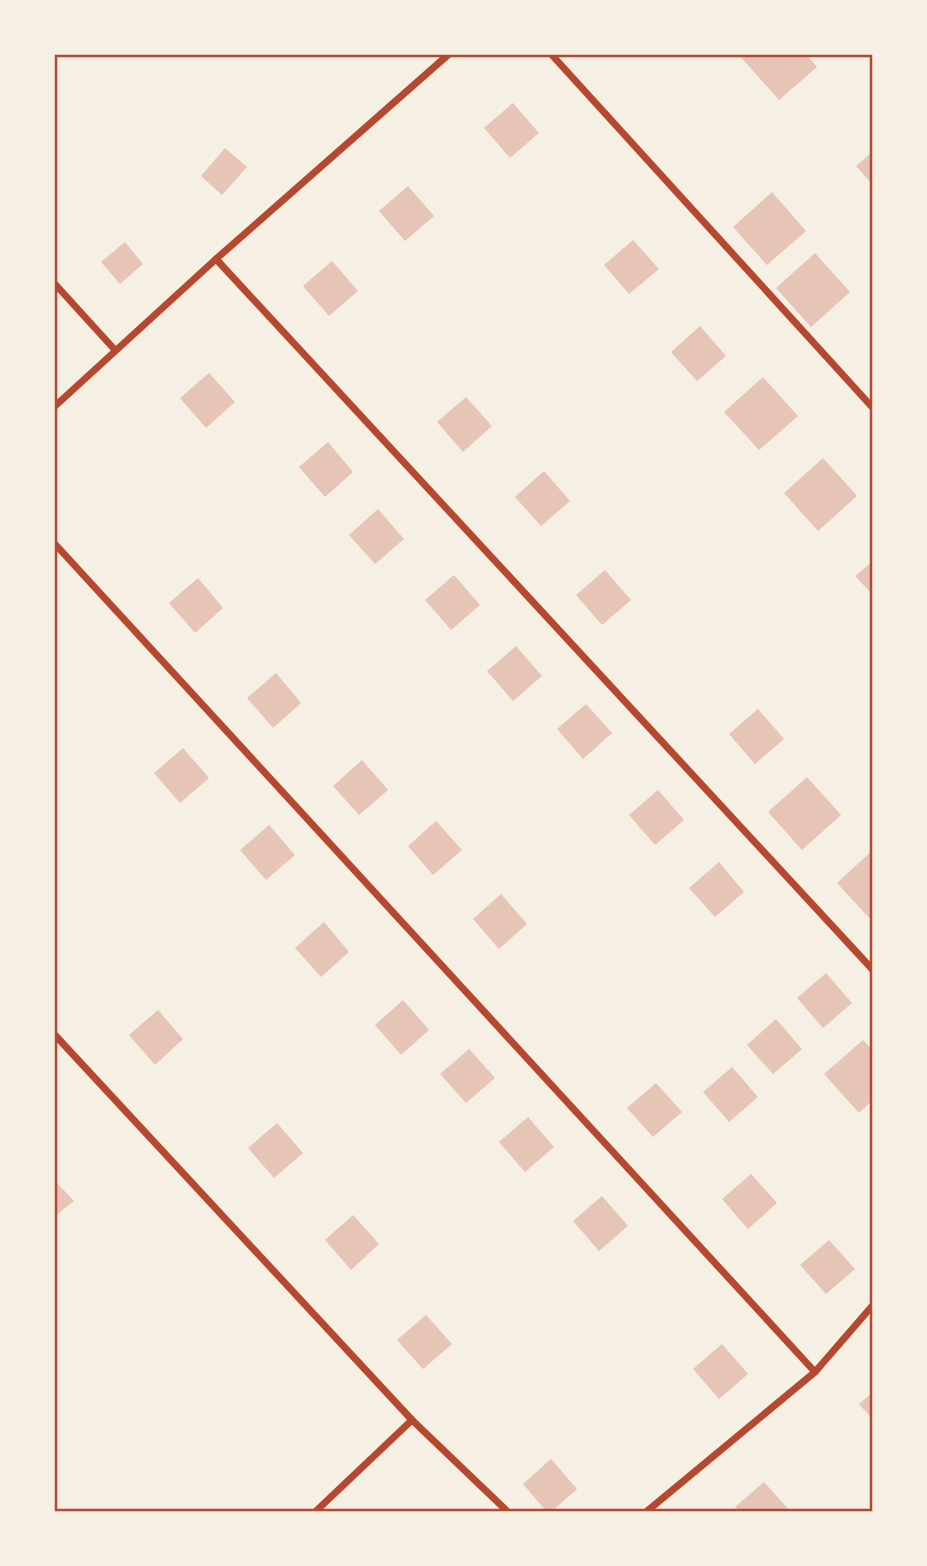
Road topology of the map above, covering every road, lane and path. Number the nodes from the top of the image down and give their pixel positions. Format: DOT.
graph roads {
  1 [pos="449,54"];
  2 [pos="551,54"];
  3 [pos="216,259"];
  4 [pos="54,283"];
  5 [pos="115,350"];
  6 [pos="54,407"];
  7 [pos="873,408"];
  8 [pos="54,543"];
  9 [pos="873,970"];
  10 [pos="54,1034"];
  11 [pos="873,1305"];
  12 [pos="815,1372"];
  13 [pos="412,1420"];
  14 [pos="315,1512"];
  15 [pos="508,1512"];
  16 [pos="646,1512"];
  1 -- 3 [label="street"];
  2 -- 7 [label="street"];
  3 -- 5 [label="street"];
  3 -- 9 [label="street"];
  4 -- 5 [label="street"];
  5 -- 6 [label="street"];
  8 -- 12 [label="street"];
  10 -- 13 [label="street"];
  11 -- 12 [label="street"];
  12 -- 16 [label="street"];
  13 -- 14 [label="street"];
  13 -- 15 [label="street"];
}
